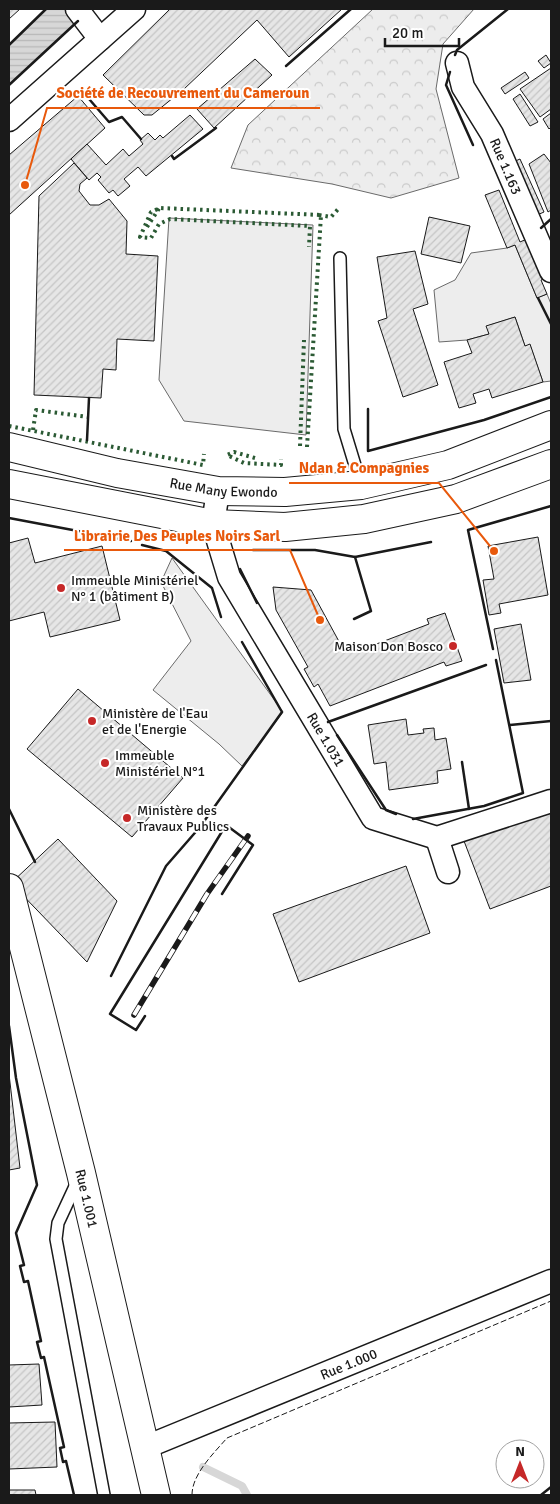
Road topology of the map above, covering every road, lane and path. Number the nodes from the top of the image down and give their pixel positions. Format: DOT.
graph roads {
  1 [pos="78,9"];
  2 [pos="134,9"];
  3 [pos="99,38"];
  4 [pos="457,63"];
  5 [pos="9,120"];
  6 [pos="340,258"];
  7 [pos="551,272"];
  8 [pos="551,425"];
  9 [pos="9,447"];
  10 [pos="551,464"];
  11 [pos="9,484"];
  12 [pos="361,485"];
  13 [pos="218,490"];
  14 [pos="213,524"];
  15 [pos="551,801"];
  16 [pos="437,838"];
  17 [pos="448,872"];
  18 [pos="10,895"];
  19 [pos="81,1173"];
  20 [pos="551,1281"];
  21 [pos="146,1447"];
  22 [pos="104,1495"];
  23 [pos="156,1495"];
  1 -- 3 [label="street"];
  2 -- 3 [label="street"];
  3 -- 5 [label="street"];
  4 -- 7 [label="street, Rue 1.163"];
  6 -- 12 [label="lane"];
  8 -- 12 [label="main road, Rue Many Ewondo"];
  9 -- 13 [label="main road, Rue Many Ewondo"];
  10 -- 14 [label="main road"];
  11 -- 14 [label="main road"];
  12 -- 13 [label="main road, Rue Many Ewondo"];
  13 -- 14 [label="street, Rue 1.031"];
  14 -- 16 [label="street, Rue 1.031"];
  15 -- 16 [label="street"];
  16 -- 17 [label="street"];
  18 -- 19 [label="main road, Rue 1.001"];
  19 -- 21 [label="main road, Rue 1.001"];
  19 -- 22 [label="lane"];
  20 -- 21 [label="street, Rue 1.000"];
  21 -- 23 [label="main road, Rue 1.001"];
}
